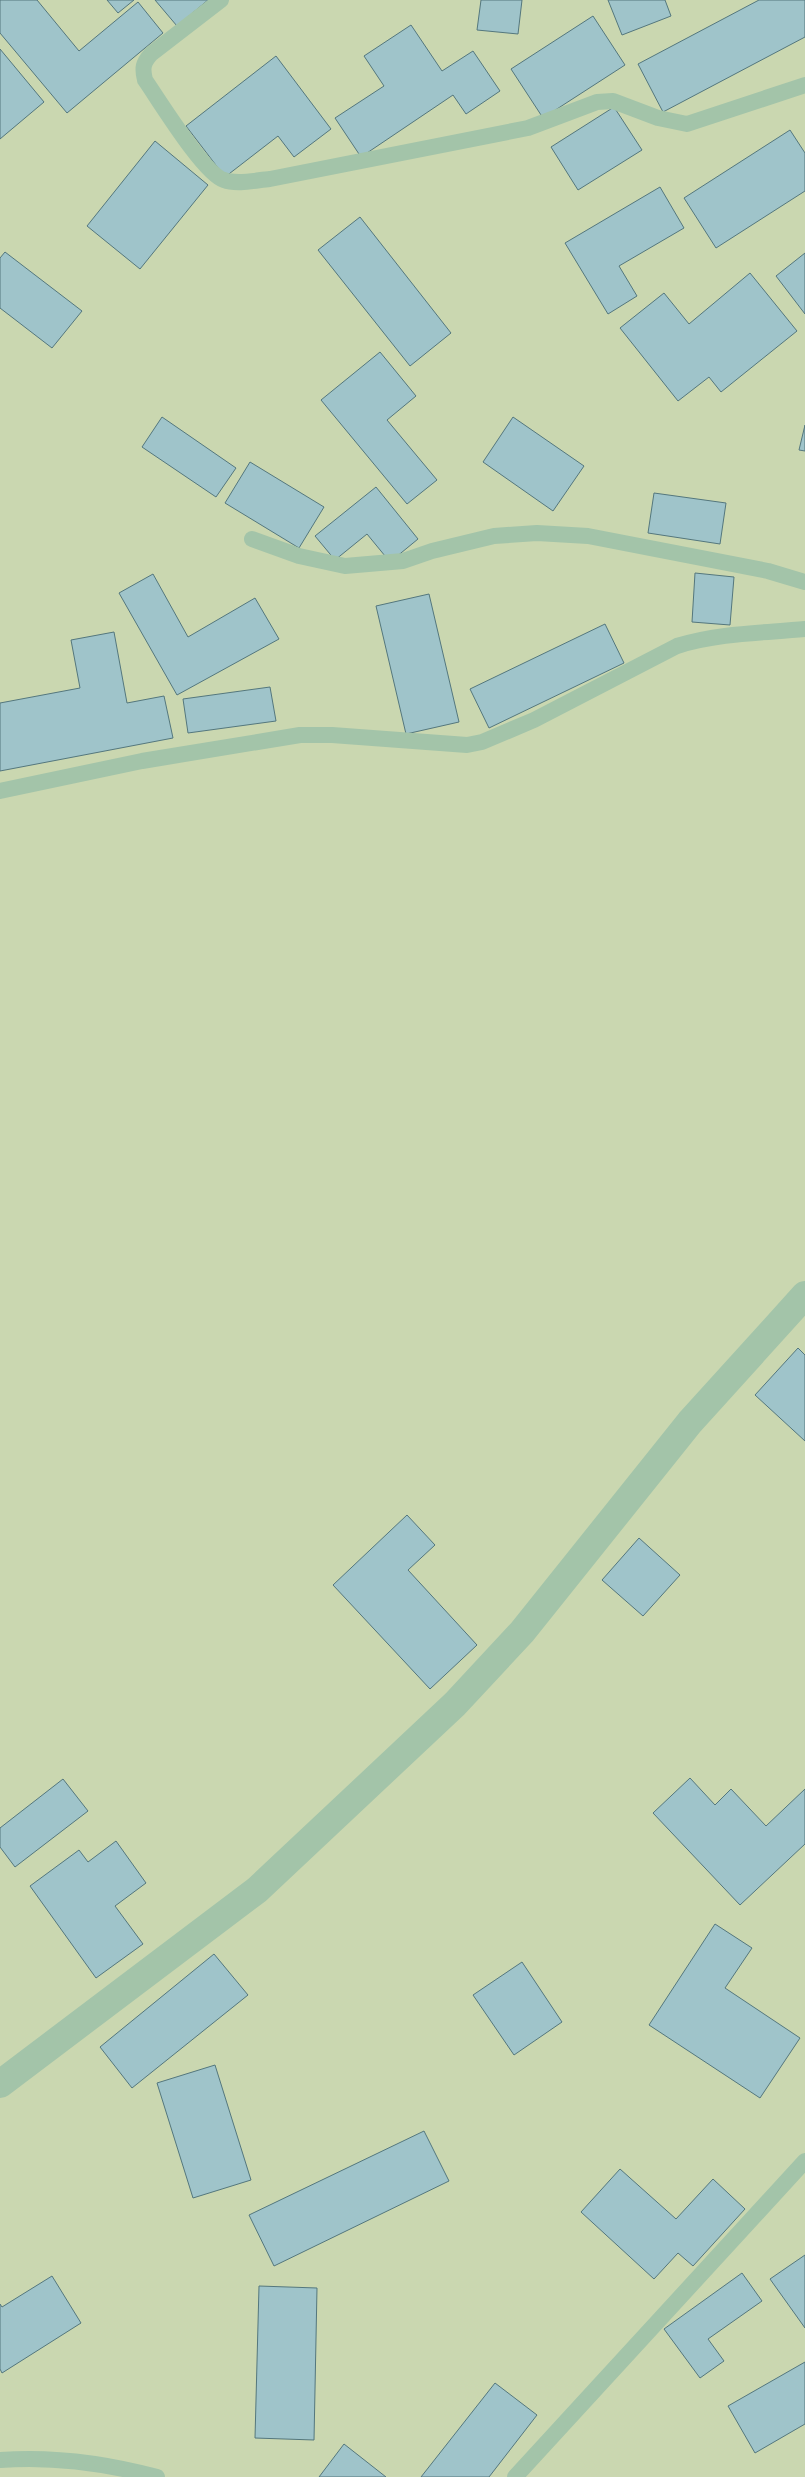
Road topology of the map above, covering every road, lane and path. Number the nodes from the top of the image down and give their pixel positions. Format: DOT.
graph roads {
  1 [pos="221,0"];
  2 [pos="805,85"];
  3 [pos="252,539"];
  4 [pos="805,582"];
  5 [pos="805,629"];
  6 [pos="0,791"];
  7 [pos="805,1295"];
  8 [pos="0,2084"];
  9 [pos="805,2161"];
  10 [pos="0,2460"];
  11 [pos="157,2477"];
  12 [pos="515,2477"];
  1 -- 2 [label="lane"];
  3 -- 4 [label="lane"];
  5 -- 6 [label="lane"];
  7 -- 8 [label="street"];
  9 -- 12 [label="lane"];
  10 -- 11 [label="lane"];
}
